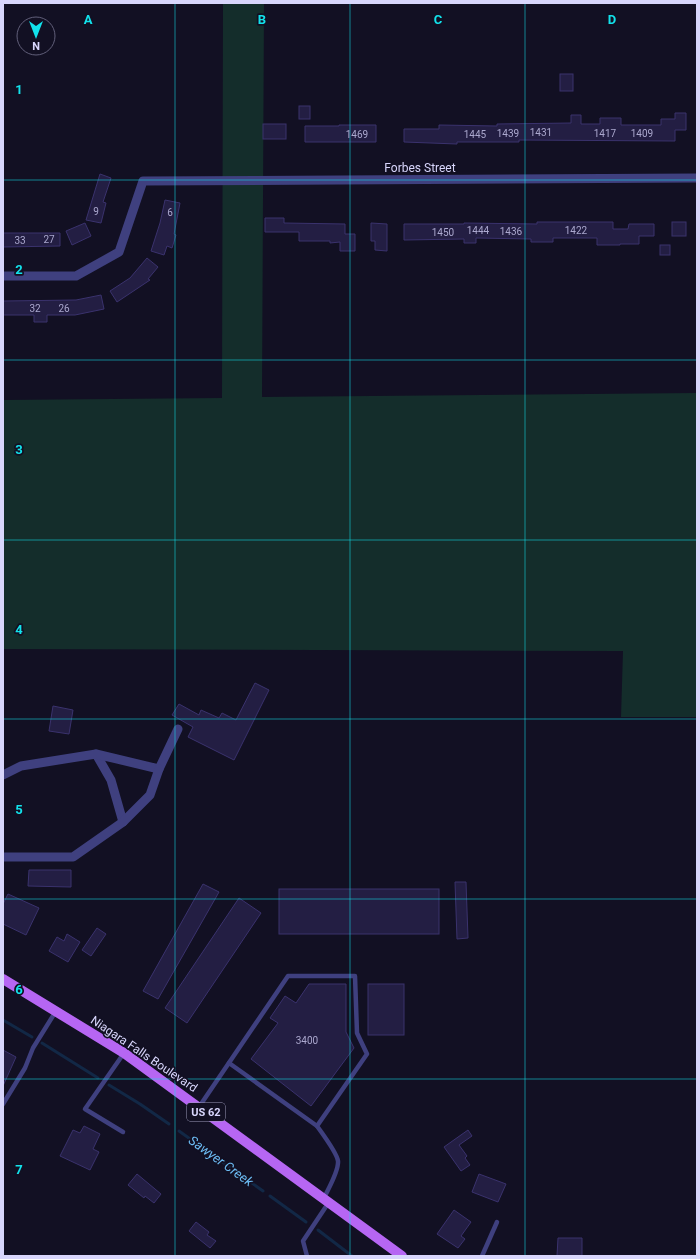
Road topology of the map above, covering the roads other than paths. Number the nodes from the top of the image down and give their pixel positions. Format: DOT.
graph roads {
  1 [pos="697,178"];
  2 [pos="3,276"];
  3 [pos="178,729"];
  4 [pos="96,754"];
  5 [pos="159,769"];
  6 [pos="3,775"];
  7 [pos="123,822"];
  8 [pos="3,857"];
  9 [pos="3,978"];
  10 [pos="56,1011"];
  11 [pos="124,1053"];
  12 [pos="229,1063"];
  13 [pos="3,1104"];
  14 [pos="199,1107"];
  15 [pos="317,1126"];
  16 [pos="123,1132"];
  17 [pos="326,1200"];
  18 [pos="497,1222"];
  19 [pos="307,1256"];
  20 [pos="402,1256"];
  21 [pos="482,1256"];
  1 -- 2 [label="street, Forbes Street"];
  3 -- 5 [label="street"];
  4 -- 5 [label="street"];
  4 -- 6 [label="street"];
  4 -- 7 [label="street"];
  5 -- 7 [label="street"];
  7 -- 8 [label="street"];
  9 -- 10 [label="main road, Niagara Falls Boulevard / US 62"];
  10 -- 11 [label="main road, Niagara Falls Boulevard / US 62"];
  10 -- 13 [label="lane"];
  11 -- 14 [label="main road, Niagara Falls Boulevard / US 62"];
  11 -- 16 [label="lane"];
  12 -- 14 [label="lane"];
  12 -- 15 [label="lane"];
  12 -- 15 [label="lane"];
  14 -- 17 [label="main road, Niagara Falls Boulevard / US 62"];
  15 -- 17 [label="lane"];
  17 -- 19 [label="lane"];
  17 -- 20 [label="main road, Niagara Falls Boulevard / US 62"];
  18 -- 21 [label="lane"];
}
